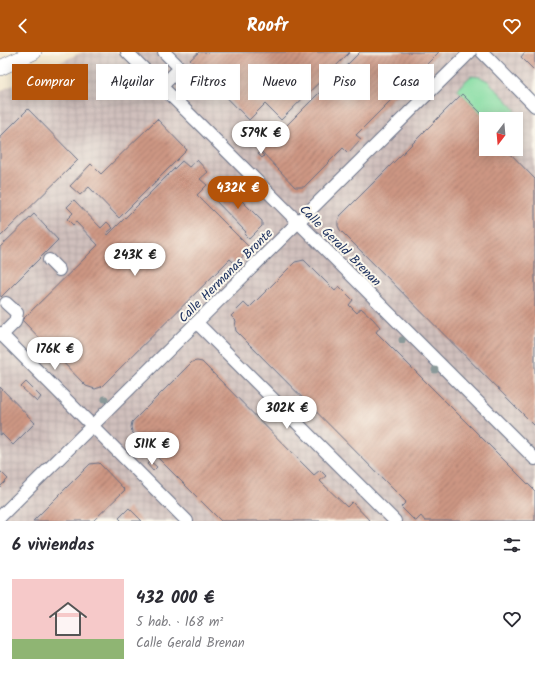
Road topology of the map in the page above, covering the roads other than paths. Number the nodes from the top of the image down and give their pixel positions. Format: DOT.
graph roads {
  1 [pos="34,52"];
  2 [pos="127,52"];
  3 [pos="470,52"];
  4 [pos="482,52"];
  5 [pos="170,54"];
  6 [pos="139,64"];
  7 [pos="0,68"];
  8 [pos="168,80"];
  9 [pos="168,92"];
  10 [pos="535,106"];
  11 [pos="298,222"];
  12 [pos="49,260"];
  13 [pos="60,270"];
  14 [pos="6,303"];
  15 [pos="197,323"];
  16 [pos="1,334"];
  17 [pos="92,426"];
  18 [pos="535,459"];
  19 [pos="0,518"];
  20 [pos="187,521"];
  21 [pos="395,521"];
  1 -- 7 [label="main road"];
  2 -- 6 [label="street, Calle Gerald Brenan"];
  3 -- 11 [label="street, Calle Hermanas Bronte"];
  4 -- 10 [label="street"];
  5 -- 8 [label="street"];
  9 -- 11 [label="street, Calle Gerald Brenan"];
  11 -- 15 [label="street, Calle Hermanas Bronte"];
  11 -- 18 [label="street, Calle Gerald Brenan"];
  12 -- 13 [label="street"];
  14 -- 16 [label="street"];
  15 -- 17 [label="street, Calle Hermanas Bronte"];
  15 -- 21 [label="street"];
  16 -- 17 [label="street"];
  17 -- 19 [label="street, Calle Hermanas Bronte"];
  17 -- 20 [label="street"];
}
